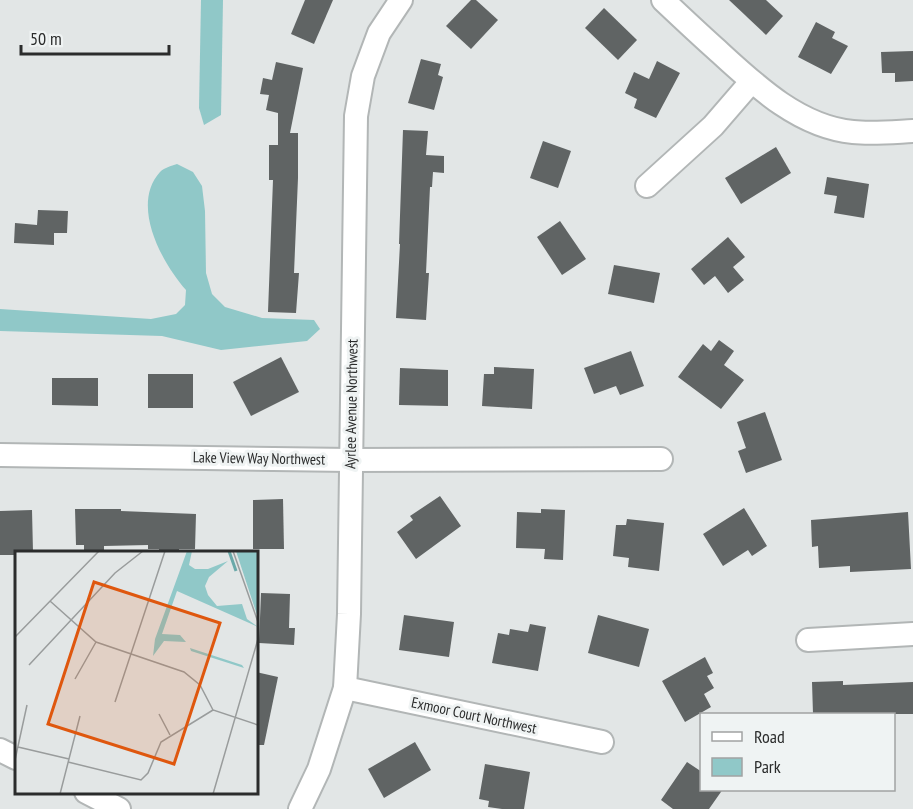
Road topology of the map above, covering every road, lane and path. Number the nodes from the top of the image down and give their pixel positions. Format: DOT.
graph roads {
  1 [pos="401,0"];
  2 [pos="663,0"];
  3 [pos="751,82"];
  4 [pos="913,131"];
  5 [pos="647,186"];
  6 [pos="0,455"];
  7 [pos="661,459"];
  8 [pos="350,460"];
  9 [pos="913,634"];
  10 [pos="808,640"];
  11 [pos="345,688"];
  12 [pos="602,742"];
  13 [pos="0,750"];
  14 [pos="15,758"];
  15 [pos="90,794"];
  16 [pos="119,809"];
  17 [pos="300,809"];
  1 -- 8 [label="street, Ayrlee Avenue Northwest"];
  2 -- 3 [label="street"];
  3 -- 4 [label="street"];
  3 -- 5 [label="street"];
  6 -- 8 [label="street, Lake View Way Northwest"];
  7 -- 8 [label="street, Lake View Way Northwest"];
  8 -- 11 [label="street, Ayrlee Avenue Northwest"];
  9 -- 10 [label="street"];
  11 -- 12 [label="street, Exmoor Court Northwest"];
  11 -- 17 [label="street, Ayrlee Avenue Northwest"];
  13 -- 14 [label="street"];
  15 -- 16 [label="street"];
}
